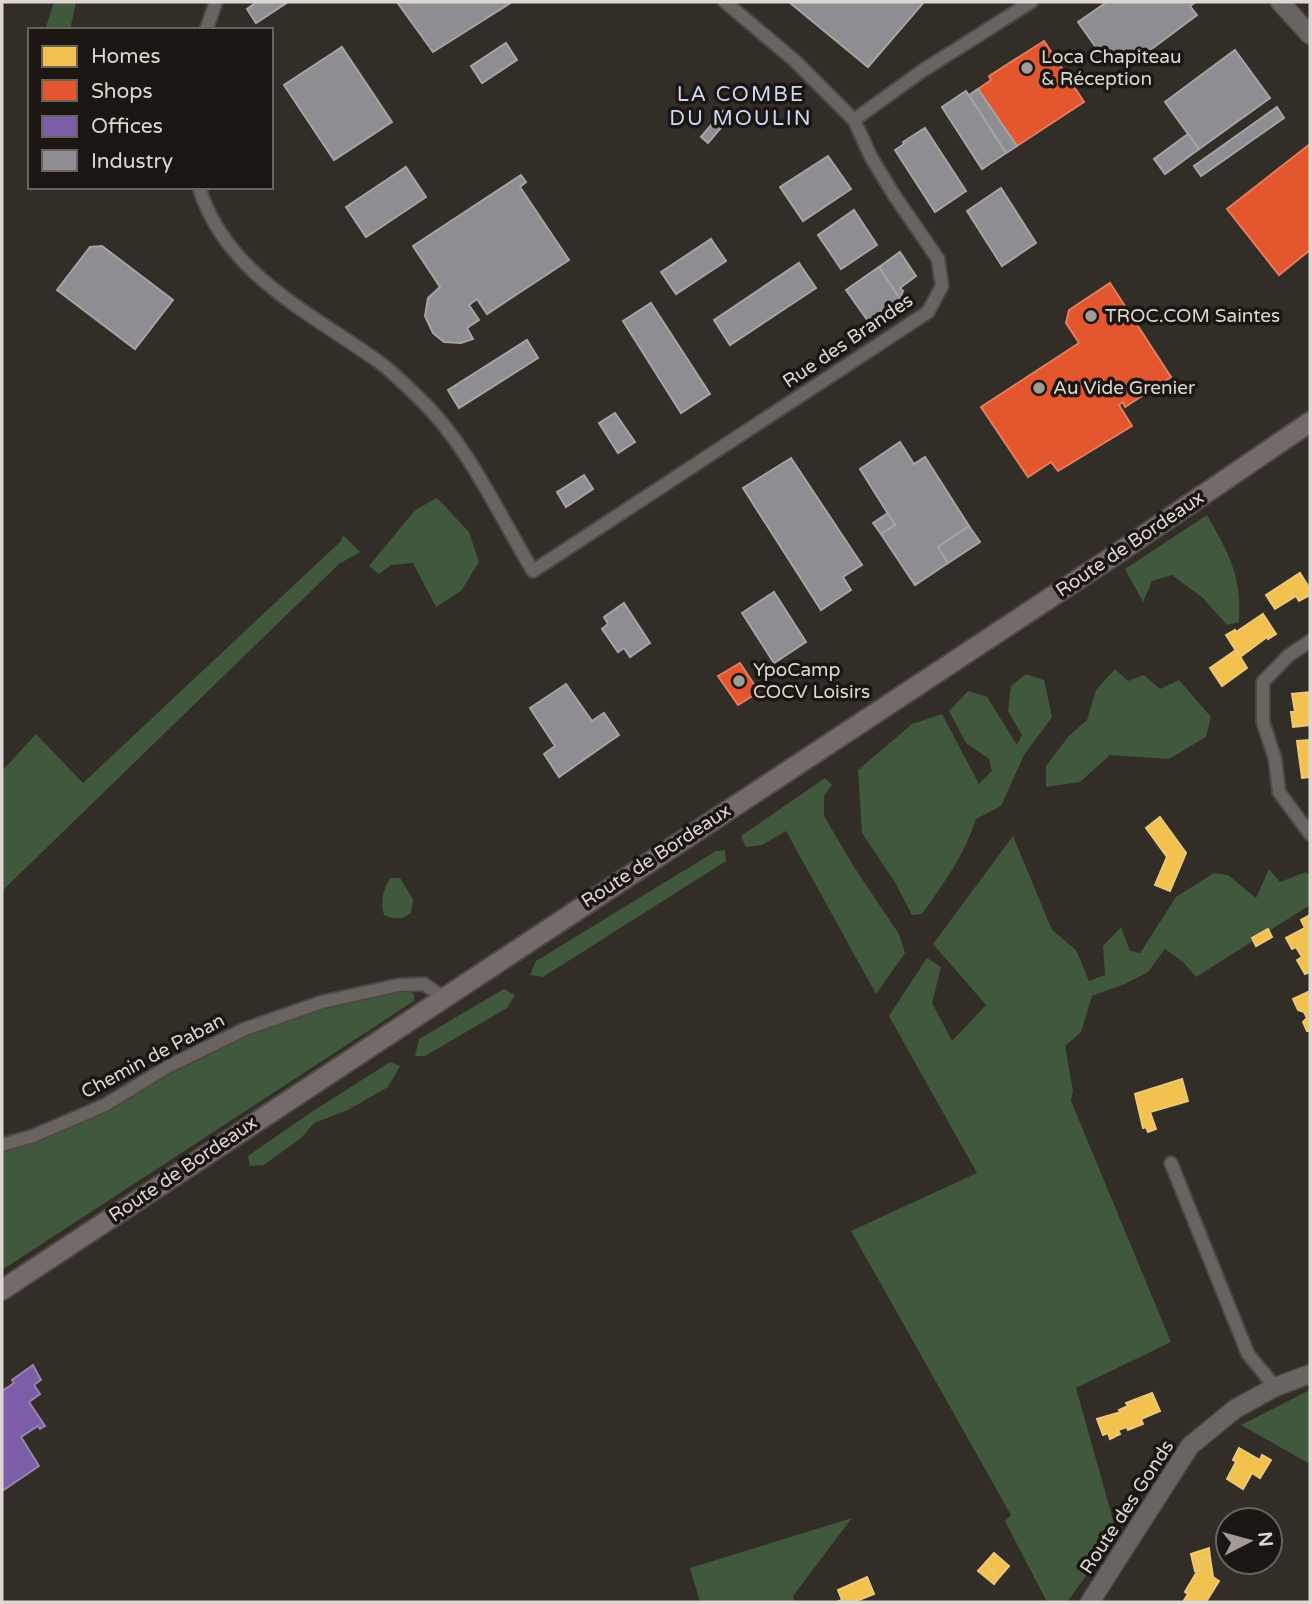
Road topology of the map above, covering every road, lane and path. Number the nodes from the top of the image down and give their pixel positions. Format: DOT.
graph roads {
  1 [pos="216,2"];
  2 [pos="725,2"];
  3 [pos="1031,2"];
  4 [pos="1280,2"];
  5 [pos="207,28"];
  6 [pos="1310,35"];
  7 [pos="854,120"];
  8 [pos="200,189"];
  9 [pos="1310,422"];
  10 [pos="1310,641"];
  11 [pos="1310,834"];
  12 [pos="443,997"];
  13 [pos="2,1145"];
  14 [pos="1171,1163"];
  15 [pos="2,1290"];
  16 [pos="1310,1374"];
  17 [pos="1275,1387"];
  18 [pos="1090,1602"];
  1 -- 5 [label="street"];
  2 -- 7 [label="street"];
  3 -- 7 [label="street"];
  4 -- 6 [label="street"];
  7 -- 8 [label="street, Rue des Brandes"];
  9 -- 12 [label="main road, Route de Bordeaux"];
  10 -- 11 [label="street"];
  12 -- 13 [label="street, Chemin de Paban"];
  12 -- 15 [label="main road, Route de Bordeaux"];
  14 -- 17 [label="street"];
  16 -- 17 [label="street, Route des Gonds"];
  17 -- 18 [label="street, Route des Gonds"];
}
